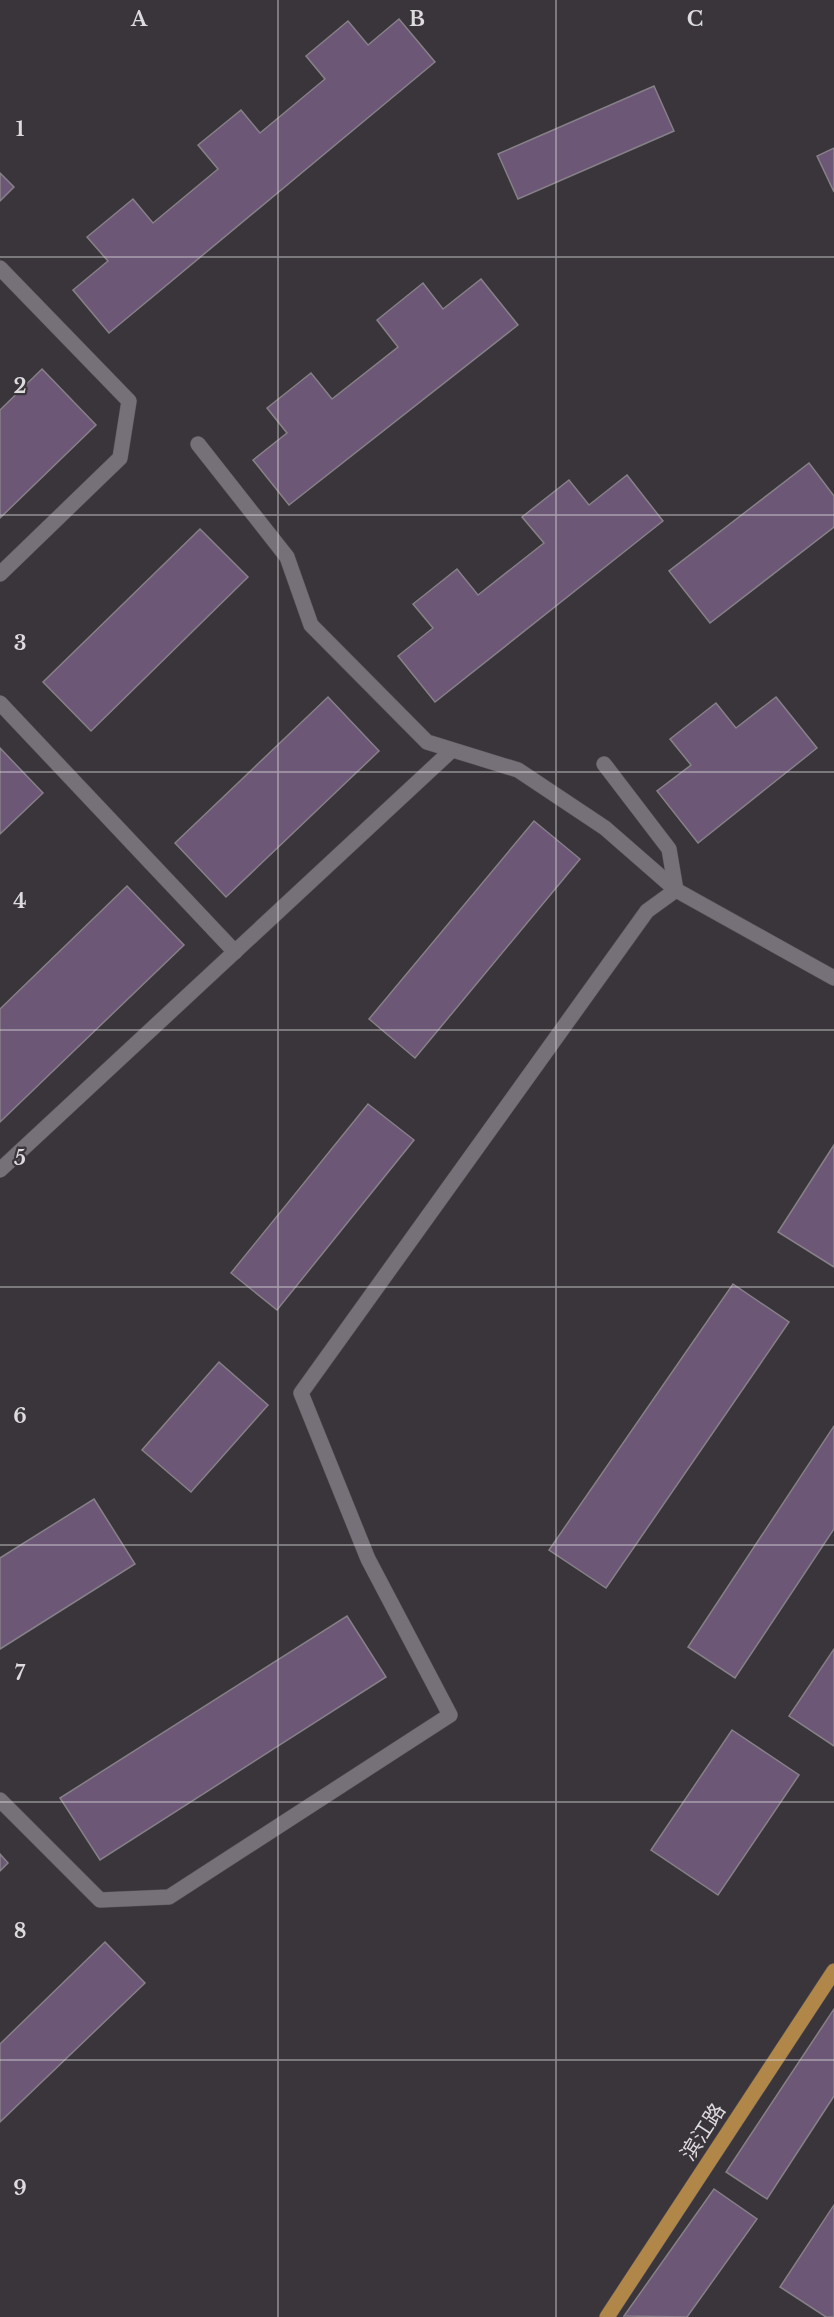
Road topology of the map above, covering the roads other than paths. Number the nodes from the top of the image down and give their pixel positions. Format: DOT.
graph roads {
  1 [pos="0,268"];
  2 [pos="198,444"];
  3 [pos="0,574"];
  4 [pos="0,703"];
  5 [pos="452,750"];
  6 [pos="604,764"];
  7 [pos="676,890"];
  8 [pos="235,952"];
  9 [pos="834,978"];
  10 [pos="0,1170"];
  11 [pos="0,1800"];
  12 [pos="834,1971"];
  13 [pos="607,2317"];
  1 -- 3 [label="street"];
  2 -- 5 [label="street"];
  4 -- 8 [label="street"];
  5 -- 7 [label="street"];
  5 -- 8 [label="street"];
  6 -- 7 [label="street"];
  7 -- 9 [label="street"];
  7 -- 11 [label="street"];
  8 -- 10 [label="street"];
  12 -- 13 [label="main road, 滨江路"];
}
